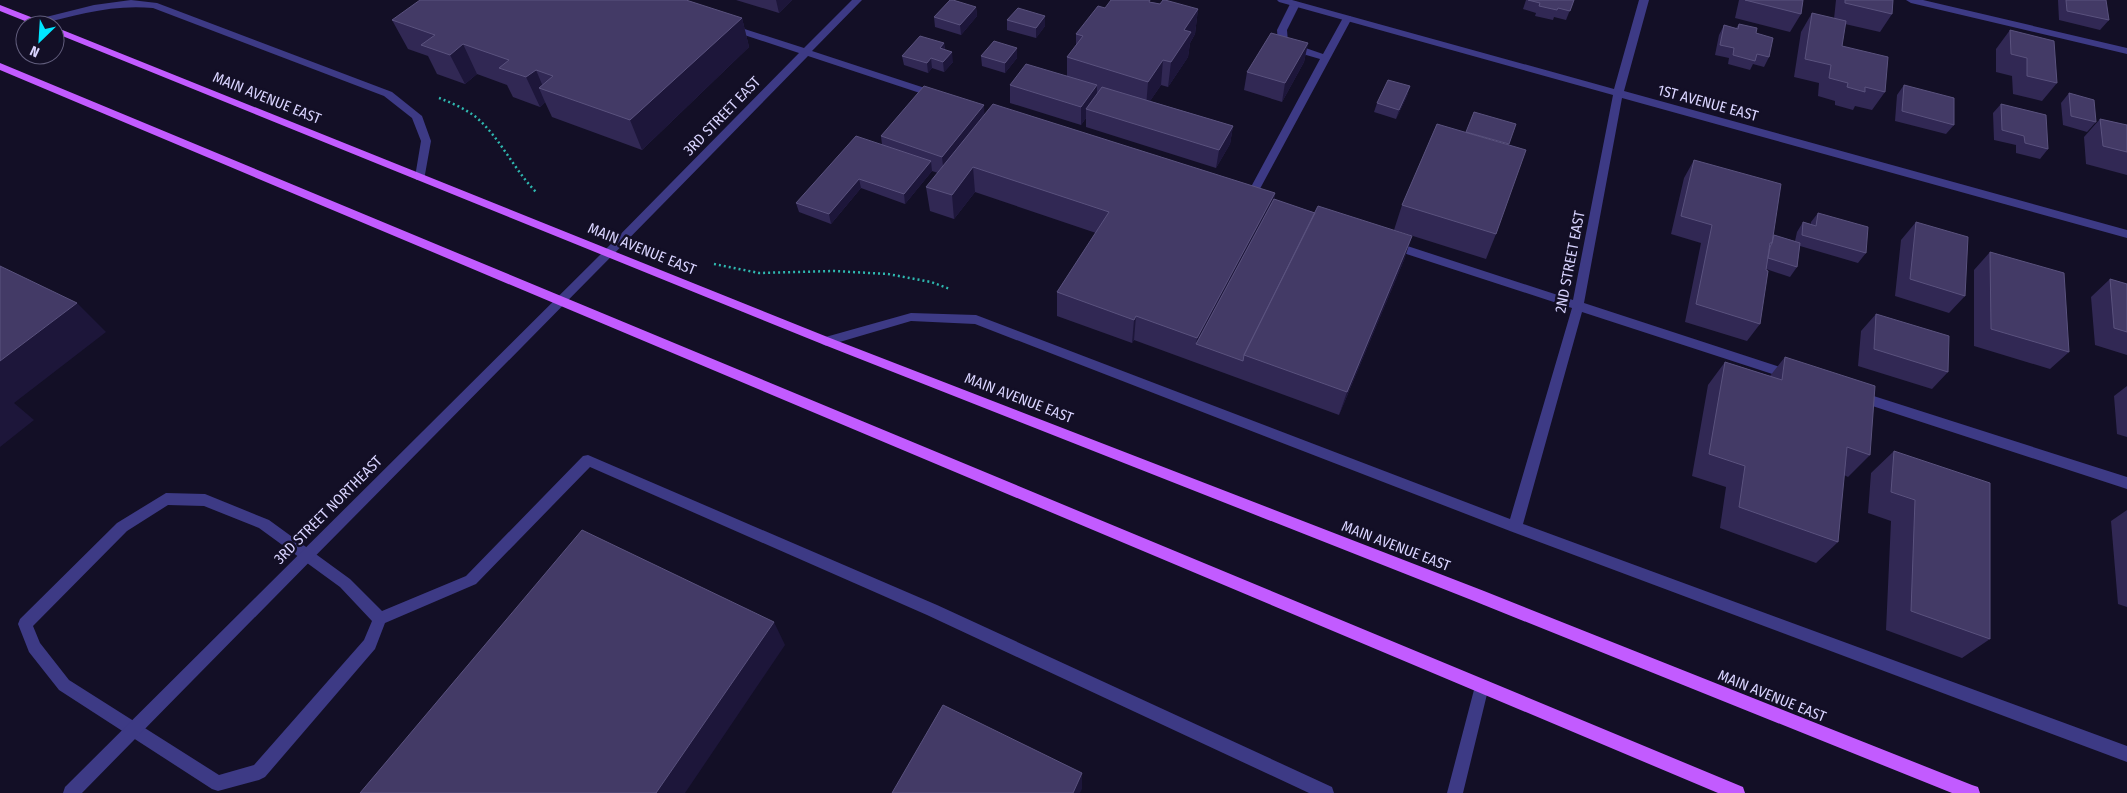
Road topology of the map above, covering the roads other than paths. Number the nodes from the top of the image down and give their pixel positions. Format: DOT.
graph roads {
  1 [pos="857,0"];
  2 [pos="1282,0"];
  3 [pos="1644,0"];
  4 [pos="1910,0"];
  5 [pos="1295,4"];
  6 [pos="0,8"];
  7 [pos="18,15"];
  8 [pos="65,17"];
  9 [pos="1347,18"];
  10 [pos="722,24"];
  11 [pos="65,34"];
  12 [pos="2127,51"];
  13 [pos="806,52"];
  14 [pos="1326,58"];
  15 [pos="0,66"];
  16 [pos="1618,94"];
  17 [pos="947,98"];
  18 [pos="420,177"];
  19 [pos="1250,198"];
  20 [pos="2127,234"];
  21 [pos="1381,242"];
  22 [pos="609,252"];
  23 [pos="561,300"];
  24 [pos="1578,306"];
  25 [pos="826,341"];
  26 [pos="1805,379"];
  27 [pos="1843,392"];
  28 [pos="2127,482"];
  29 [pos="1515,527"];
  30 [pos="306,555"];
  31 [pos="380,619"];
  32 [pos="1482,686"];
  33 [pos="132,730"];
  34 [pos="2127,754"];
  35 [pos="71,793"];
  36 [pos="1326,793"];
  37 [pos="1455,793"];
  38 [pos="1738,793"];
  39 [pos="1972,793"];
  1 -- 13 [label="street, 3RD STREET EAST"];
  2 -- 5 [label="street, 1ST AVENUE EAST"];
  3 -- 16 [label="street, 2ND STREET EAST"];
  4 -- 12 [label="street"];
  5 -- 9 [label="street, 1ST AVENUE EAST"];
  5 -- 14 [label="street"];
  6 -- 7 [label="main road"];
  8 -- 18 [label="street"];
  9 -- 14 [label="street"];
  9 -- 16 [label="street, 1ST AVENUE EAST"];
  10 -- 13 [label="street"];
  11 -- 18 [label="main road, MAIN AVENUE EAST"];
  13 -- 17 [label="street"];
  13 -- 22 [label="street, 3RD STREET EAST"];
  14 -- 19 [label="street"];
  15 -- 23 [label="main road"];
  16 -- 20 [label="street, 1ST AVENUE EAST"];
  16 -- 24 [label="street, 2ND STREET EAST"];
  18 -- 22 [label="main road, MAIN AVENUE EAST"];
  21 -- 24 [label="street"];
  22 -- 23 [label="street, 3RD STREET NORTHEAST"];
  22 -- 25 [label="main road, MAIN AVENUE EAST"];
  23 -- 30 [label="street, 3RD STREET NORTHEAST"];
  23 -- 32 [label="main road"];
  24 -- 26 [label="street"];
  24 -- 29 [label="street, 2ND STREET EAST"];
  25 -- 29 [label="street"];
  25 -- 39 [label="main road, MAIN AVENUE EAST"];
  27 -- 28 [label="street"];
  29 -- 34 [label="street"];
  30 -- 31 [label="street"];
  30 -- 33 [label="street, 3RD STREET NORTHEAST"];
  30 -- 33 [label="street"];
  31 -- 33 [label="street"];
  31 -- 36 [label="street"];
  32 -- 37 [label="street"];
  32 -- 38 [label="main road"];
  33 -- 35 [label="street, 3RD STREET NORTHEAST"];
}
